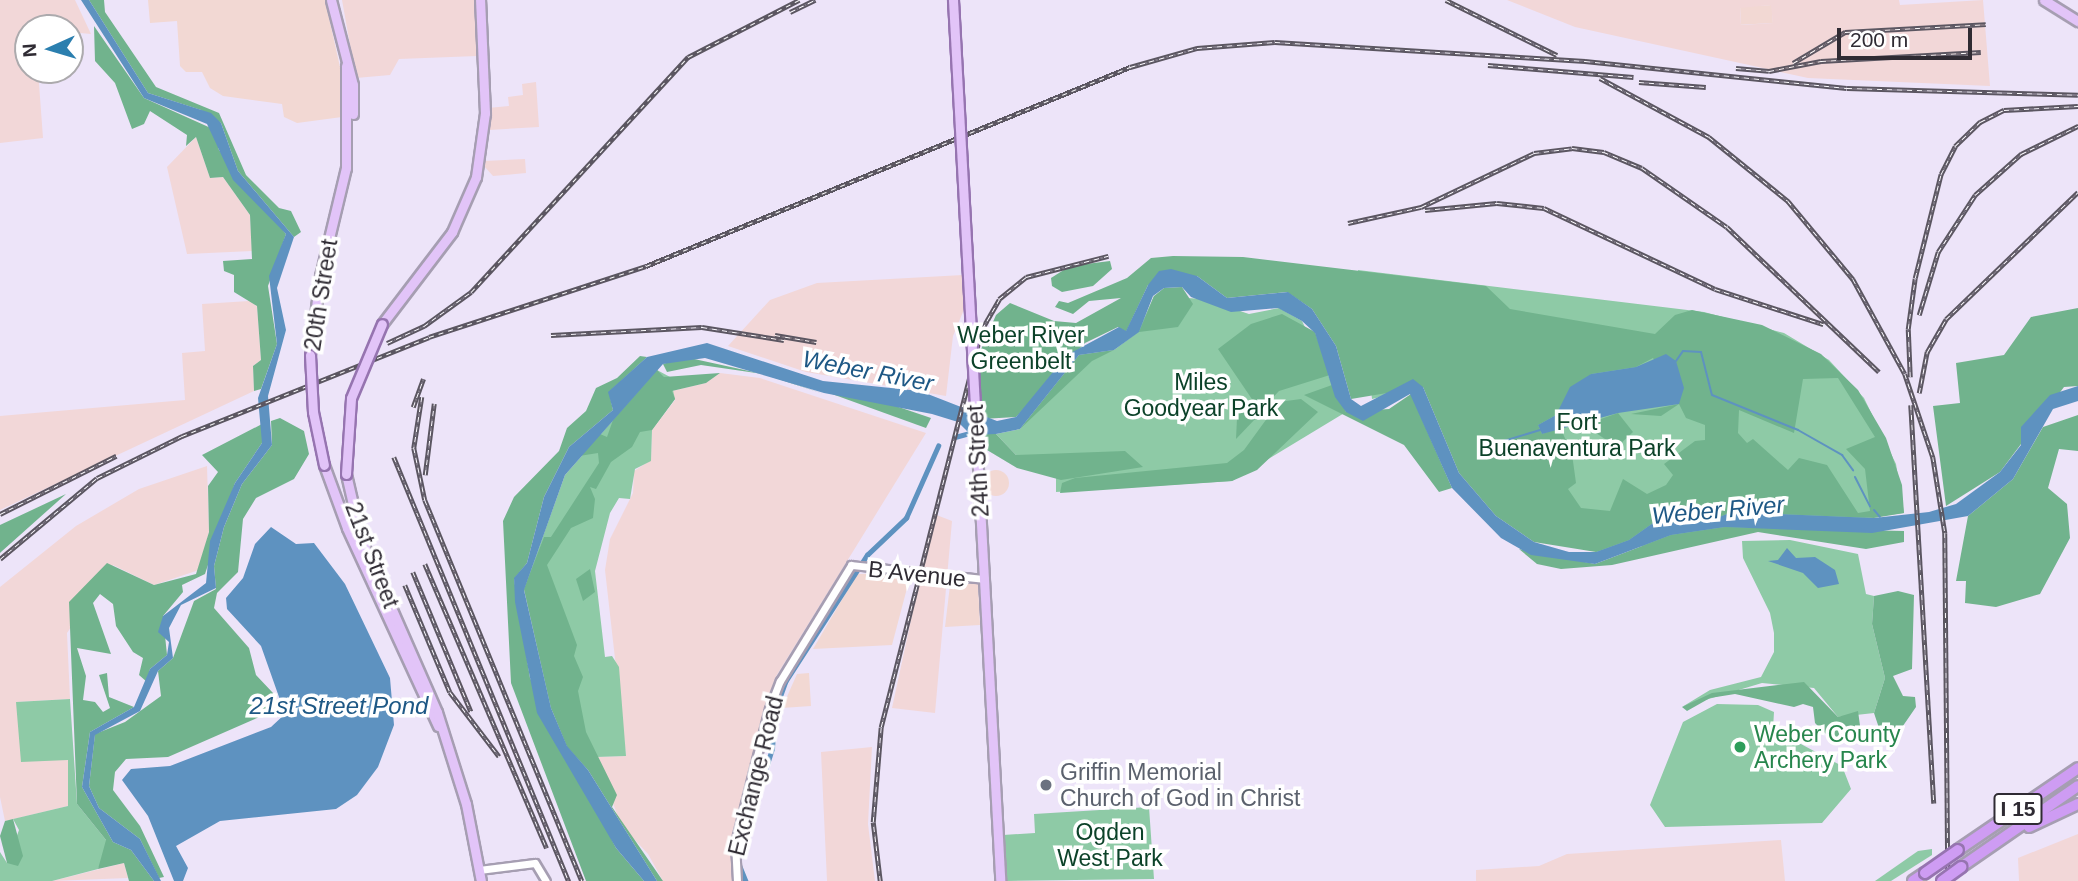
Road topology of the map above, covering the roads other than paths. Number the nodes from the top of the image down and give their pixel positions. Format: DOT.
graph roads {
  1 [pos="331,0"];
  2 [pos="480,0"];
  3 [pos="953,0"];
  4 [pos="2044,0"];
  5 [pos="2074,18"];
  6 [pos="346,66"];
  7 [pos="349,126"];
  8 [pos="857,567"];
  9 [pos="984,579"];
  10 [pos="443,733"];
  11 [pos="2078,768"];
  12 [pos="2078,786"];
  13 [pos="2078,804"];
  14 [pos="1988,849"];
  15 [pos="479,870"];
  16 [pos="481,881"];
  17 [pos="546,881"];
  18 [pos="737,881"];
  19 [pos="1000,881"];
  20 [pos="1913,881"];
  21 [pos="1941,881"];
  1 -- 6 [label="main road, 20th Street"];
  2 -- 10 [label="main road, 21st Street, bridge"];
  3 -- 9 [label="main road, 24th Street, bridge"];
  4 -- 5 [label="main road"];
  6 -- 7 [label="main road, 20th Street"];
  6 -- 7 [label="main road, 20th Street"];
  7 -- 10 [label="main road, 20th Street, bridge"];
  8 -- 9 [label="street, B Avenue"];
  8 -- 18 [label="street, Exchange Road"];
  9 -- 19 [label="main road, 24th Street"];
  10 -- 15 [label="main road, 21st Street"];
  11 -- 20 [label="highway, I 15, bridge"];
  12 -- 14 [label="highway, I 15"];
  13 -- 14 [label="highway"];
  14 -- 21 [label="highway, I 15, bridge"];
  15 -- 16 [label="main road, 21st Street"];
  15 -- 17 [label="street"];
}
